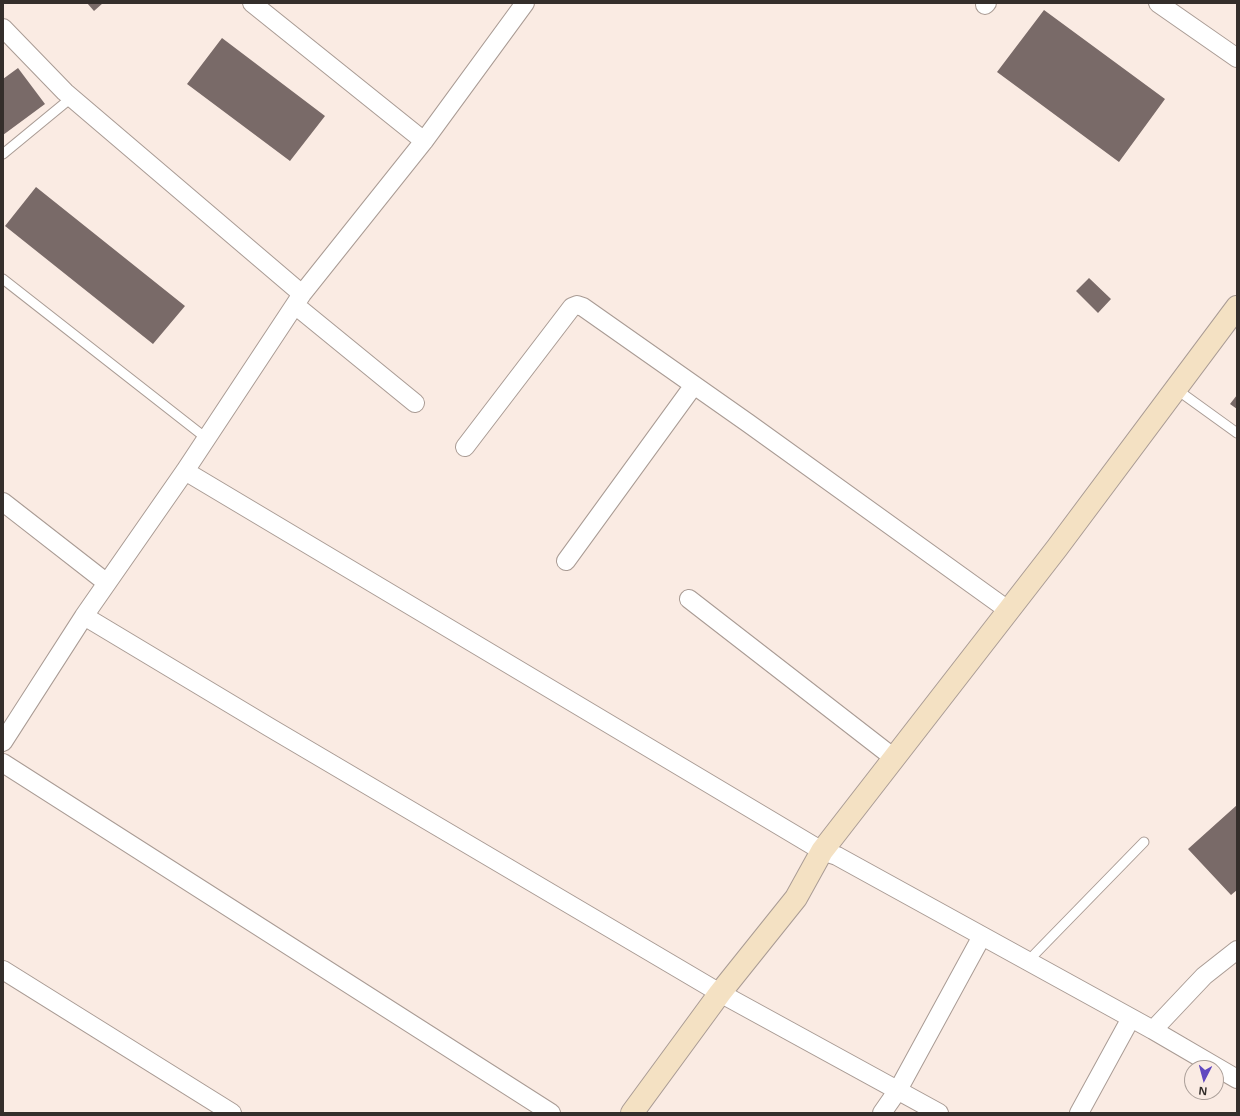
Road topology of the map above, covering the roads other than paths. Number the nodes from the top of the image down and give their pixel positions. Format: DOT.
graph roads {
  1 [pos="252,3"];
  2 [pos="526,3"];
  3 [pos="1158,3"];
  4 [pos="3,28"];
  5 [pos="1237,58"];
  6 [pos="72,98"];
  7 [pos="424,141"];
  8 [pos="3,154"];
  9 [pos="3,279"];
  10 [pos="298,300"];
  11 [pos="1237,307"];
  12 [pos="694,385"];
  13 [pos="1176,389"];
  14 [pos="415,403"];
  15 [pos="1237,433"];
  16 [pos="206,438"];
  17 [pos="465,447"];
  18 [pos="185,471"];
  19 [pos="3,502"];
  20 [pos="566,561"];
  21 [pos="107,583"];
  22 [pos="689,599"];
  23 [pos="1008,610"];
  24 [pos="84,616"];
  25 [pos="5,735"];
  26 [pos="894,758"];
  27 [pos="3,763"];
  28 [pos="1144,842"];
  29 [pos="822,851"];
  30 [pos="982,936"];
  31 [pos="1237,950"];
  32 [pos="1028,961"];
  33 [pos="3,970"];
  34 [pos="720,993"];
  35 [pos="1131,1018"];
  36 [pos="1153,1030"];
  37 [pos="1237,1079"];
  38 [pos="898,1090"];
  39 [pos="232,1113"];
  40 [pos="551,1113"];
  41 [pos="632,1113"];
  42 [pos="882,1113"];
  43 [pos="939,1113"];
  44 [pos="1079,1113"];
  1 -- 7 [label="street"];
  2 -- 7 [label="street"];
  3 -- 5 [label="street"];
  4 -- 6 [label="street"];
  6 -- 8 [label="lane"];
  6 -- 10 [label="street"];
  7 -- 10 [label="street"];
  9 -- 16 [label="lane"];
  10 -- 14 [label="street"];
  10 -- 16 [label="street"];
  11 -- 13 [label="street"];
  12 -- 17 [label="street"];
  12 -- 20 [label="street"];
  12 -- 23 [label="street"];
  13 -- 15 [label="lane"];
  13 -- 23 [label="street"];
  16 -- 18 [label="street"];
  18 -- 21 [label="street"];
  18 -- 29 [label="street"];
  19 -- 21 [label="street"];
  21 -- 24 [label="street"];
  22 -- 26 [label="street"];
  23 -- 26 [label="street"];
  24 -- 25 [label="street"];
  24 -- 34 [label="street"];
  26 -- 29 [label="street"];
  27 -- 40 [label="street"];
  28 -- 32 [label="lane"];
  29 -- 30 [label="street"];
  29 -- 34 [label="street"];
  30 -- 32 [label="street"];
  30 -- 38 [label="street"];
  31 -- 36 [label="street"];
  32 -- 35 [label="street"];
  33 -- 39 [label="street"];
  34 -- 38 [label="street"];
  34 -- 41 [label="street"];
  35 -- 36 [label="street"];
  35 -- 44 [label="street"];
  36 -- 37 [label="street"];
  38 -- 42 [label="street"];
  38 -- 43 [label="street"];
}
